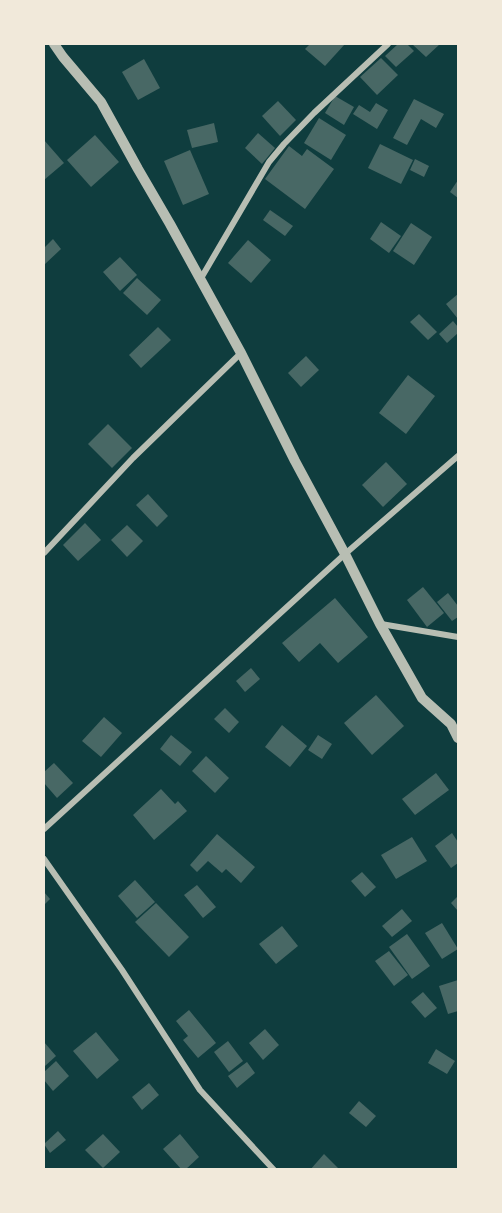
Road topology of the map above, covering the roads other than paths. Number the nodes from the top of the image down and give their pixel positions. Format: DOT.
graph roads {
  1 [pos="54,44"];
  2 [pos="388,44"];
  3 [pos="200,280"];
  4 [pos="241,353"];
  5 [pos="459,456"];
  6 [pos="44,553"];
  7 [pos="345,554"];
  8 [pos="380,624"];
  9 [pos="459,637"];
  10 [pos="459,738"];
  11 [pos="44,829"];
  12 [pos="44,859"];
  13 [pos="274,1170"];
  1 -- 3 [label="street"];
  2 -- 3 [label="street"];
  3 -- 4 [label="street"];
  4 -- 6 [label="street"];
  4 -- 7 [label="street"];
  5 -- 7 [label="street"];
  7 -- 8 [label="street"];
  7 -- 11 [label="street"];
  8 -- 9 [label="street"];
  8 -- 10 [label="street"];
  12 -- 13 [label="street"];
}
